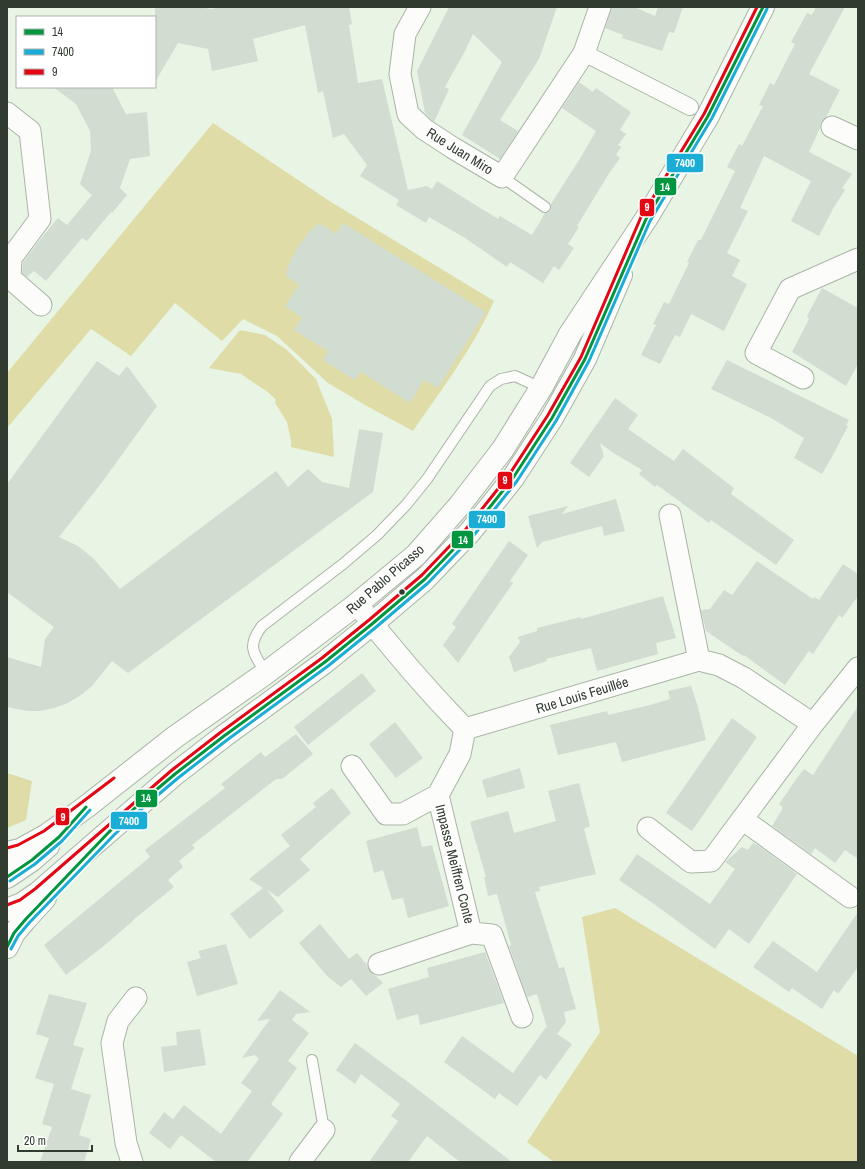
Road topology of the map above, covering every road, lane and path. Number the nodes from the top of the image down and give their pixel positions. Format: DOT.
graph roads {
  1 [pos="420,7"];
  2 [pos="600,7"];
  3 [pos="763,7"];
  4 [pos="584,53"];
  5 [pos="690,107"];
  6 [pos="7,113"];
  7 [pos="832,127"];
  8 [pos="858,139"];
  9 [pos="502,177"];
  10 [pos="545,207"];
  11 [pos="646,219"];
  12 [pos="858,260"];
  13 [pos="41,305"];
  14 [pos="803,378"];
  15 [pos="541,388"];
  16 [pos="670,515"];
  17 [pos="357,604"];
  18 [pos="372,624"];
  19 [pos="699,660"];
  20 [pos="858,668"];
  21 [pos="266,673"];
  22 [pos="813,724"];
  23 [pos="464,729"];
  24 [pos="352,766"];
  25 [pos="438,795"];
  26 [pos="86,807"];
  27 [pos="742,819"];
  28 [pos="648,828"];
  29 [pos="110,831"];
  30 [pos="7,853"];
  31 [pos="7,877"];
  32 [pos="850,897"];
  33 [pos="7,910"];
  34 [pos="471,933"];
  35 [pos="7,947"];
  36 [pos="379,964"];
  37 [pos="136,998"];
  38 [pos="522,1017"];
  39 [pos="312,1060"];
  40 [pos="324,1130"];
  41 [pos="132,1162"];
  42 [pos="300,1162"];
  1 -- 9 [label="street, Rue Juan Miro"];
  2 -- 4 [label="street, Rue Juan Miro"];
  3 -- 11 [label="street, Rue Pablo Picasso"];
  4 -- 5 [label="street"];
  4 -- 9 [label="street, Rue Juan Miro"];
  6 -- 13 [label="street"];
  7 -- 8 [label="street"];
  9 -- 10 [label="lane"];
  11 -- 15 [label="street, Rue Pablo Picasso"];
  11 -- 18 [label="street, Rue Pablo Picasso"];
  12 -- 14 [label="street"];
  15 -- 17 [label="street, Rue Pablo Picasso"];
  15 -- 21 [label="lane"];
  16 -- 19 [label="street"];
  17 -- 18 [label="street"];
  17 -- 21 [label="street, Rue Pablo Picasso"];
  18 -- 23 [label="street"];
  18 -- 29 [label="street, Rue Pablo Picasso"];
  19 -- 22 [label="street"];
  19 -- 23 [label="street, Rue Louis Feuillée"];
  20 -- 22 [label="street"];
  21 -- 26 [label="street, Rue Pablo Picasso"];
  22 -- 27 [label="street"];
  23 -- 25 [label="street, Impasse Meiffren Conte"];
  24 -- 25 [label="street, Impasse Meiffren Conte"];
  25 -- 34 [label="street, Impasse Meiffren Conte"];
  26 -- 30 [label="street, Rue Pablo Picasso"];
  26 -- 31 [label="street, Rue Pablo Picasso"];
  27 -- 28 [label="street"];
  27 -- 32 [label="street"];
  29 -- 33 [label="street, Rue Pablo Picasso"];
  29 -- 35 [label="street, Rue Pablo Picasso"];
  34 -- 36 [label="street, Impasse Meiffren Conte"];
  34 -- 38 [label="street, Impasse Meiffren Conte"];
  37 -- 41 [label="street"];
  39 -- 40 [label="lane"];
  40 -- 42 [label="street"];
}
